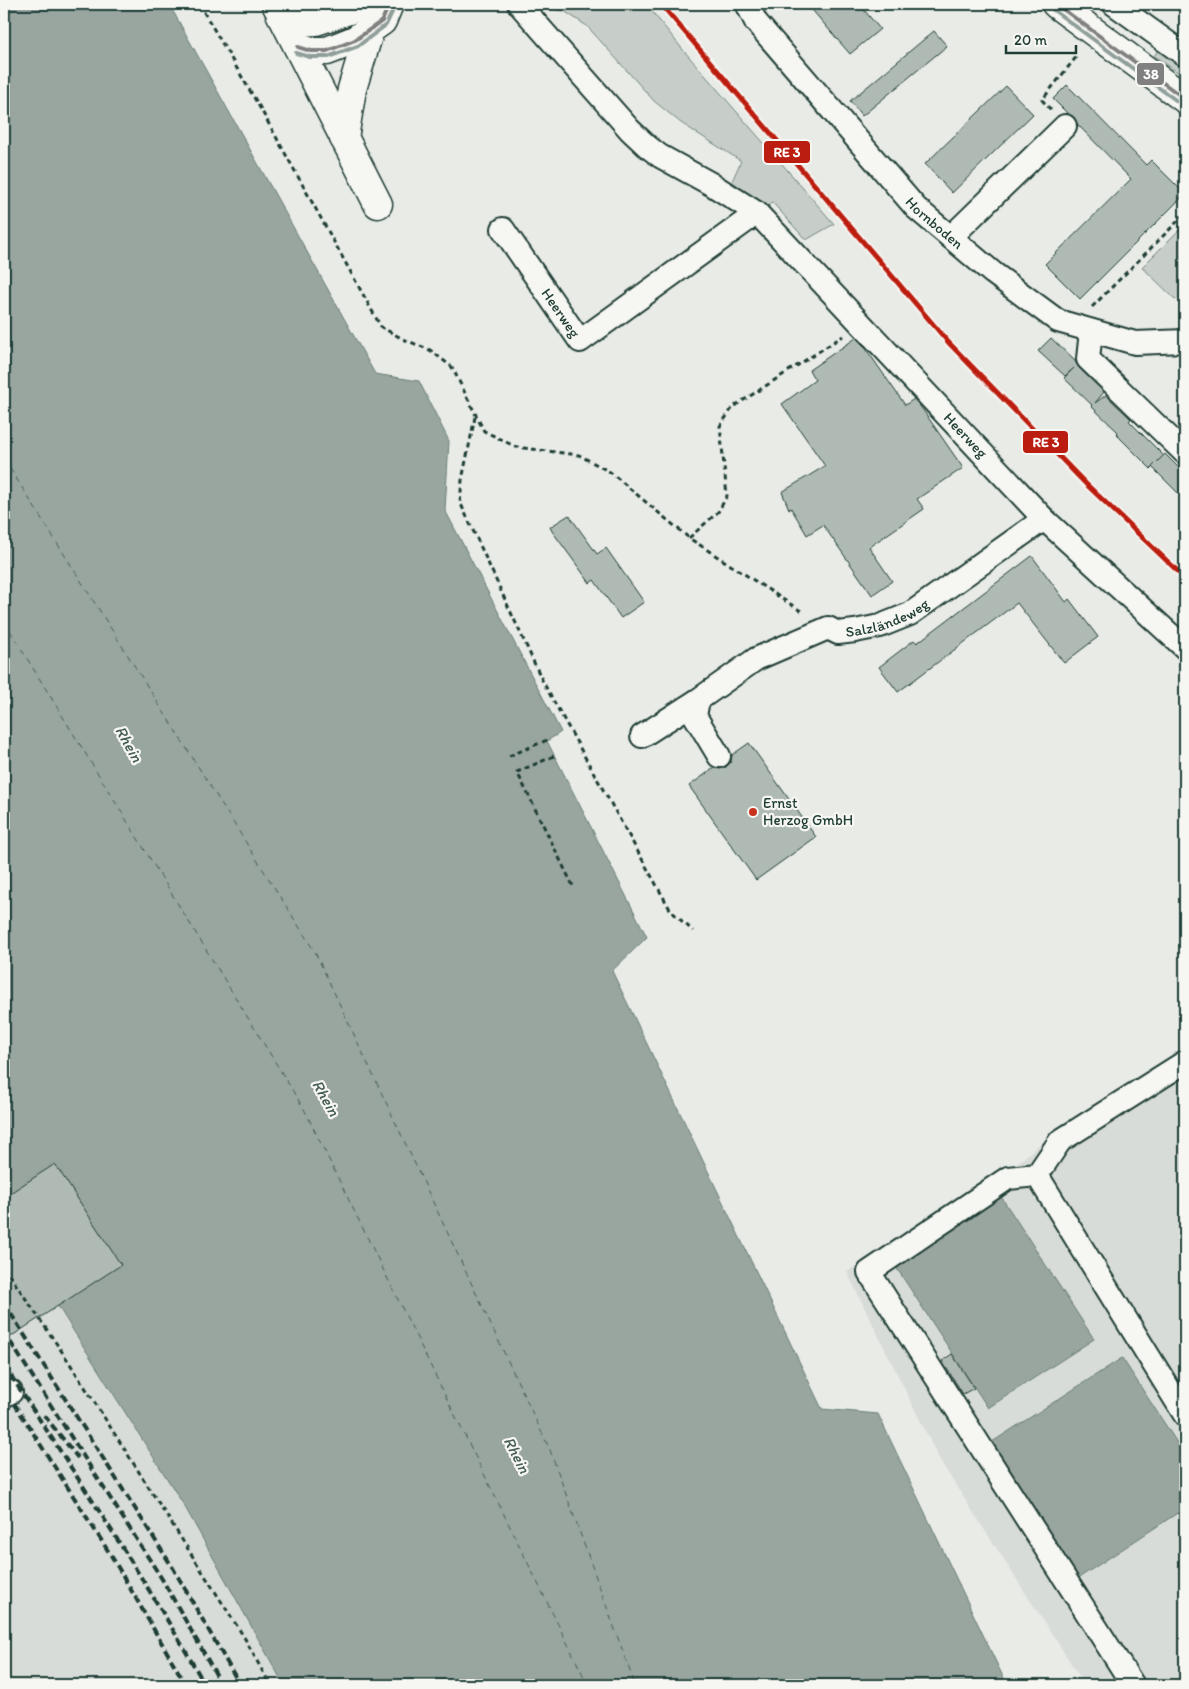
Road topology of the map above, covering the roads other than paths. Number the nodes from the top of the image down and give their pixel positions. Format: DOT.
graph roads {
  1 [pos="389,4"];
  2 [pos="519,4"];
  3 [pos="747,4"];
  4 [pos="1056,4"];
  5 [pos="1114,4"];
  6 [pos="279,9"];
  7 [pos="368,16"];
  8 [pos="1182,46"];
  9 [pos="298,47"];
  10 [pos="1185,99"];
  11 [pos="1065,126"];
  12 [pos="344,138"];
  13 [pos="378,204"];
  14 [pos="757,213"];
  15 [pos="503,230"];
  16 [pos="951,237"];
  17 [pos="1085,329"];
  18 [pos="1185,341"];
  19 [pos="1185,453"];
  20 [pos="1044,519"];
  21 [pos="1185,648"];
  22 [pos="698,700"];
  23 [pos="642,736"];
  24 [pos="719,756"];
  25 [pos="1185,1062"];
  26 [pos="1037,1175"];
  27 [pos="1185,1415"];
  28 [pos="1133,1685"];
  1 -- 7 [label="main road"];
  2 -- 14 [label="street, Heerweg"];
  3 -- 16 [label="street, Hornboden"];
  4 -- 10 [label="main road"];
  5 -- 8 [label="street"];
  6 -- 7 [label="main road"];
  6 -- 9 [label="main road"];
  7 -- 9 [label="main road"];
  7 -- 12 [label="main road"];
  9 -- 12 [label="main road"];
  11 -- 16 [label="street"];
  12 -- 13 [label="main road"];
  14 -- 15 [label="street, Heerweg"];
  14 -- 20 [label="street, Heerweg"];
  16 -- 17 [label="street, Hornboden"];
  17 -- 18 [label="street, Hornboden"];
  17 -- 19 [label="street"];
  20 -- 21 [label="street, Heerweg"];
  20 -- 22 [label="street, Salzländeweg"];
  22 -- 23 [label="street, Salzländeweg"];
  22 -- 24 [label="street"];
  25 -- 26 [label="street"];
  26 -- 27 [label="street"];
  26 -- 28 [label="street"];
}
